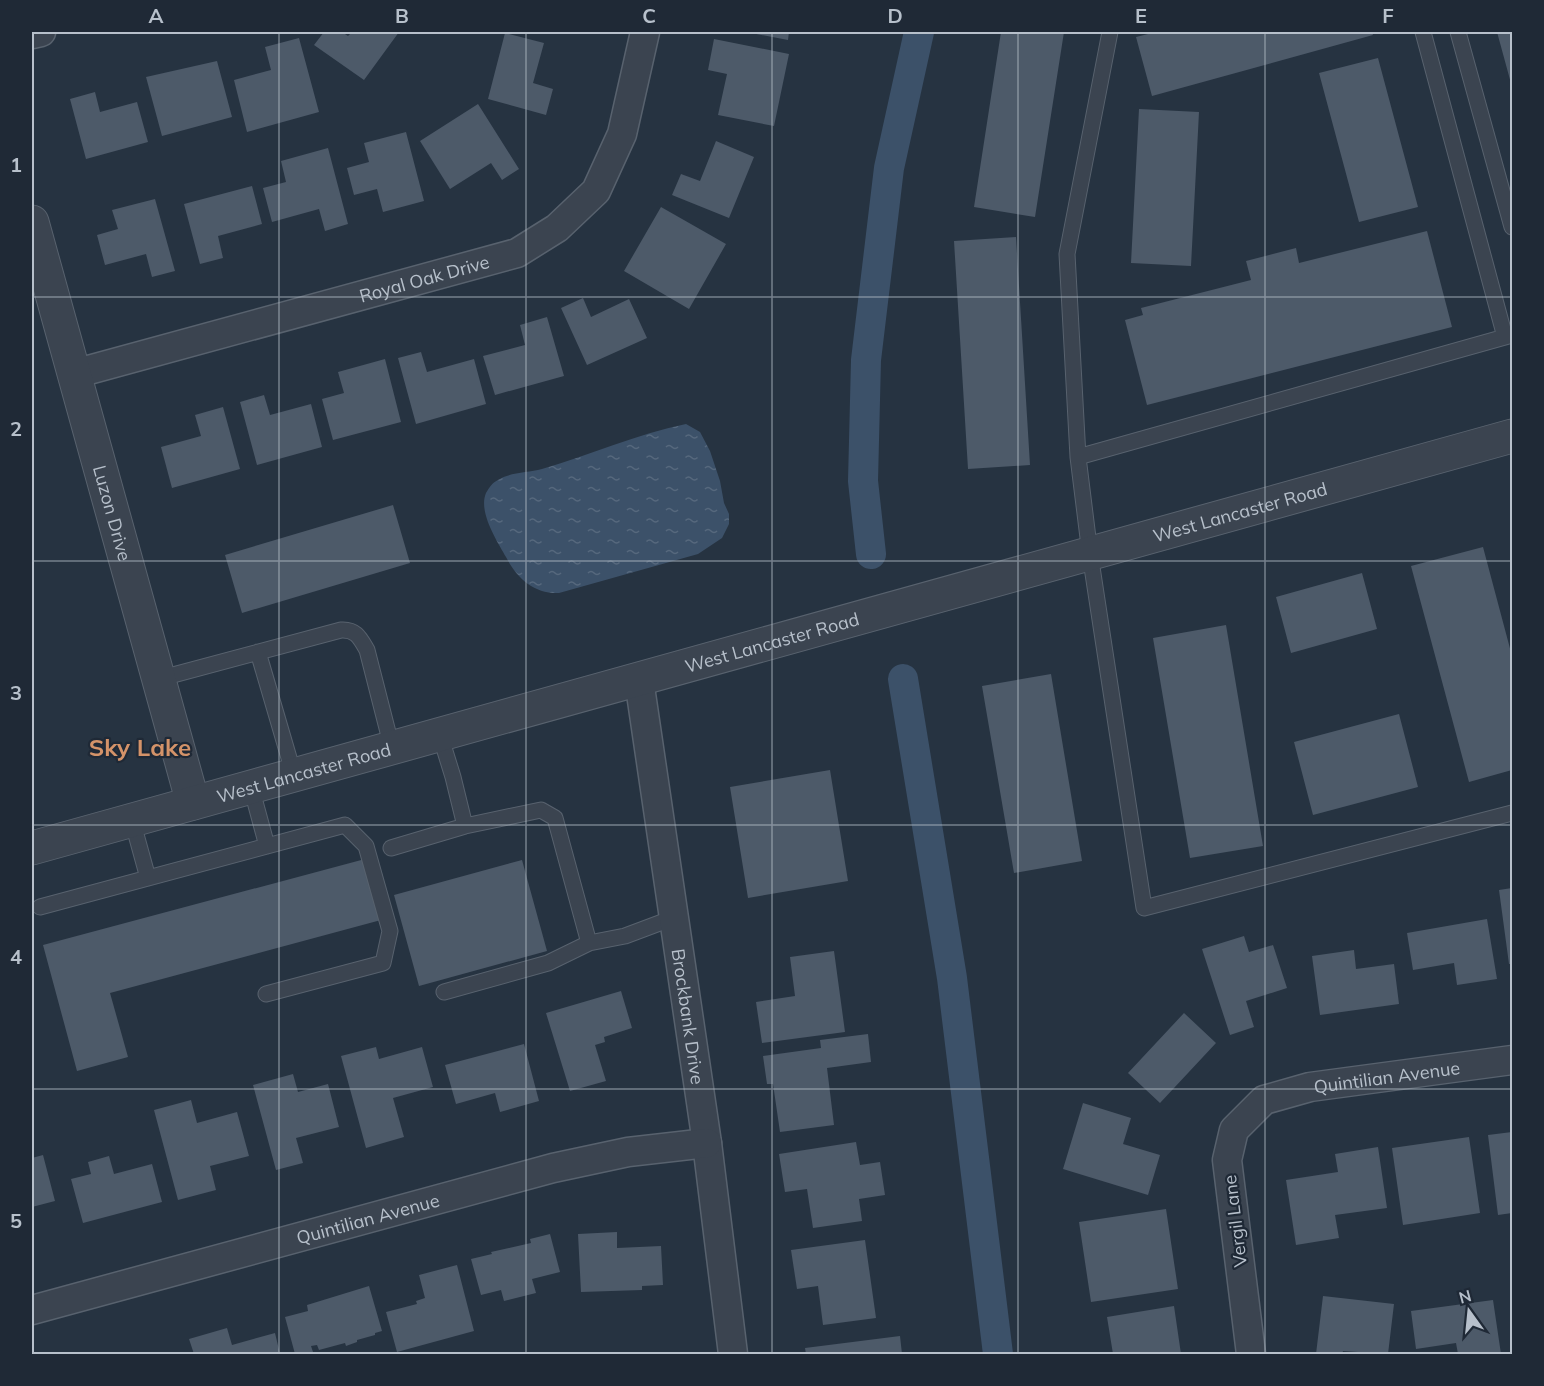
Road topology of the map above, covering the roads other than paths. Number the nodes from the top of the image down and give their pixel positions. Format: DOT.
graph roads {
  1 [pos="41,32"];
  2 [pos="645,32"];
  3 [pos="1110,32"];
  4 [pos="1423,32"];
  5 [pos="1458,32"];
  6 [pos="32,34"];
  7 [pos="32,222"];
  8 [pos="1512,227"];
  9 [pos="1509,336"];
  10 [pos="74,374"];
  11 [pos="1512,436"];
  12 [pos="1078,457"];
  13 [pos="1090,554"];
  14 [pos="258,652"];
  15 [pos="158,679"];
  16 [pos="639,680"];
  17 [pos="440,735"];
  18 [pos="392,748"];
  19 [pos="294,775"];
  20 [pos="251,787"];
  21 [pos="193,803"];
  22 [pos="1512,813"];
  23 [pos="132,820"];
  24 [pos="465,826"];
  25 [pos="267,846"];
  26 [pos="32,848"];
  27 [pos="391,848"];
  28 [pos="148,878"];
  29 [pos="40,907"];
  30 [pos="674,918"];
  31 [pos="589,943"];
  32 [pos="444,993"];
  33 [pos="266,994"];
  34 [pos="1512,1060"];
  35 [pos="1264,1100"];
  36 [pos="706,1143"];
  37 [pos="32,1310"];
  38 [pos="733,1354"];
  39 [pos="1251,1354"];
  1 -- 6 [label="street"];
  2 -- 10 [label="street, Royal Oak Drive"];
  3 -- 12 [label="lane"];
  4 -- 9 [label="lane"];
  5 -- 8 [label="lane"];
  7 -- 10 [label="street, Luzon Drive"];
  9 -- 12 [label="lane"];
  10 -- 15 [label="street, Luzon Drive"];
  11 -- 13 [label="street, West Lancaster Road"];
  12 -- 13 [label="lane"];
  13 -- 16 [label="street, West Lancaster Road"];
  13 -- 22 [label="lane"];
  14 -- 15 [label="lane"];
  14 -- 18 [label="lane"];
  14 -- 19 [label="lane"];
  15 -- 21 [label="street, Luzon Drive"];
  16 -- 17 [label="street, West Lancaster Road"];
  16 -- 30 [label="street, Brockbank Drive"];
  17 -- 18 [label="street, West Lancaster Road"];
  17 -- 24 [label="lane"];
  18 -- 19 [label="street, West Lancaster Road"];
  19 -- 20 [label="street, West Lancaster Road"];
  20 -- 21 [label="street, West Lancaster Road"];
  20 -- 25 [label="lane"];
  21 -- 23 [label="street, West Lancaster Road"];
  23 -- 26 [label="street, West Lancaster Road"];
  23 -- 28 [label="lane"];
  24 -- 27 [label="lane"];
  24 -- 31 [label="lane"];
  25 -- 28 [label="lane"];
  25 -- 33 [label="lane"];
  28 -- 29 [label="lane"];
  30 -- 31 [label="lane"];
  30 -- 36 [label="street, Brockbank Drive"];
  31 -- 32 [label="lane"];
  34 -- 35 [label="street, Quintilian Avenue"];
  35 -- 39 [label="street, Vergil Lane"];
  36 -- 37 [label="street, Quintilian Avenue"];
  36 -- 38 [label="street, Brockbank Drive"];
}
